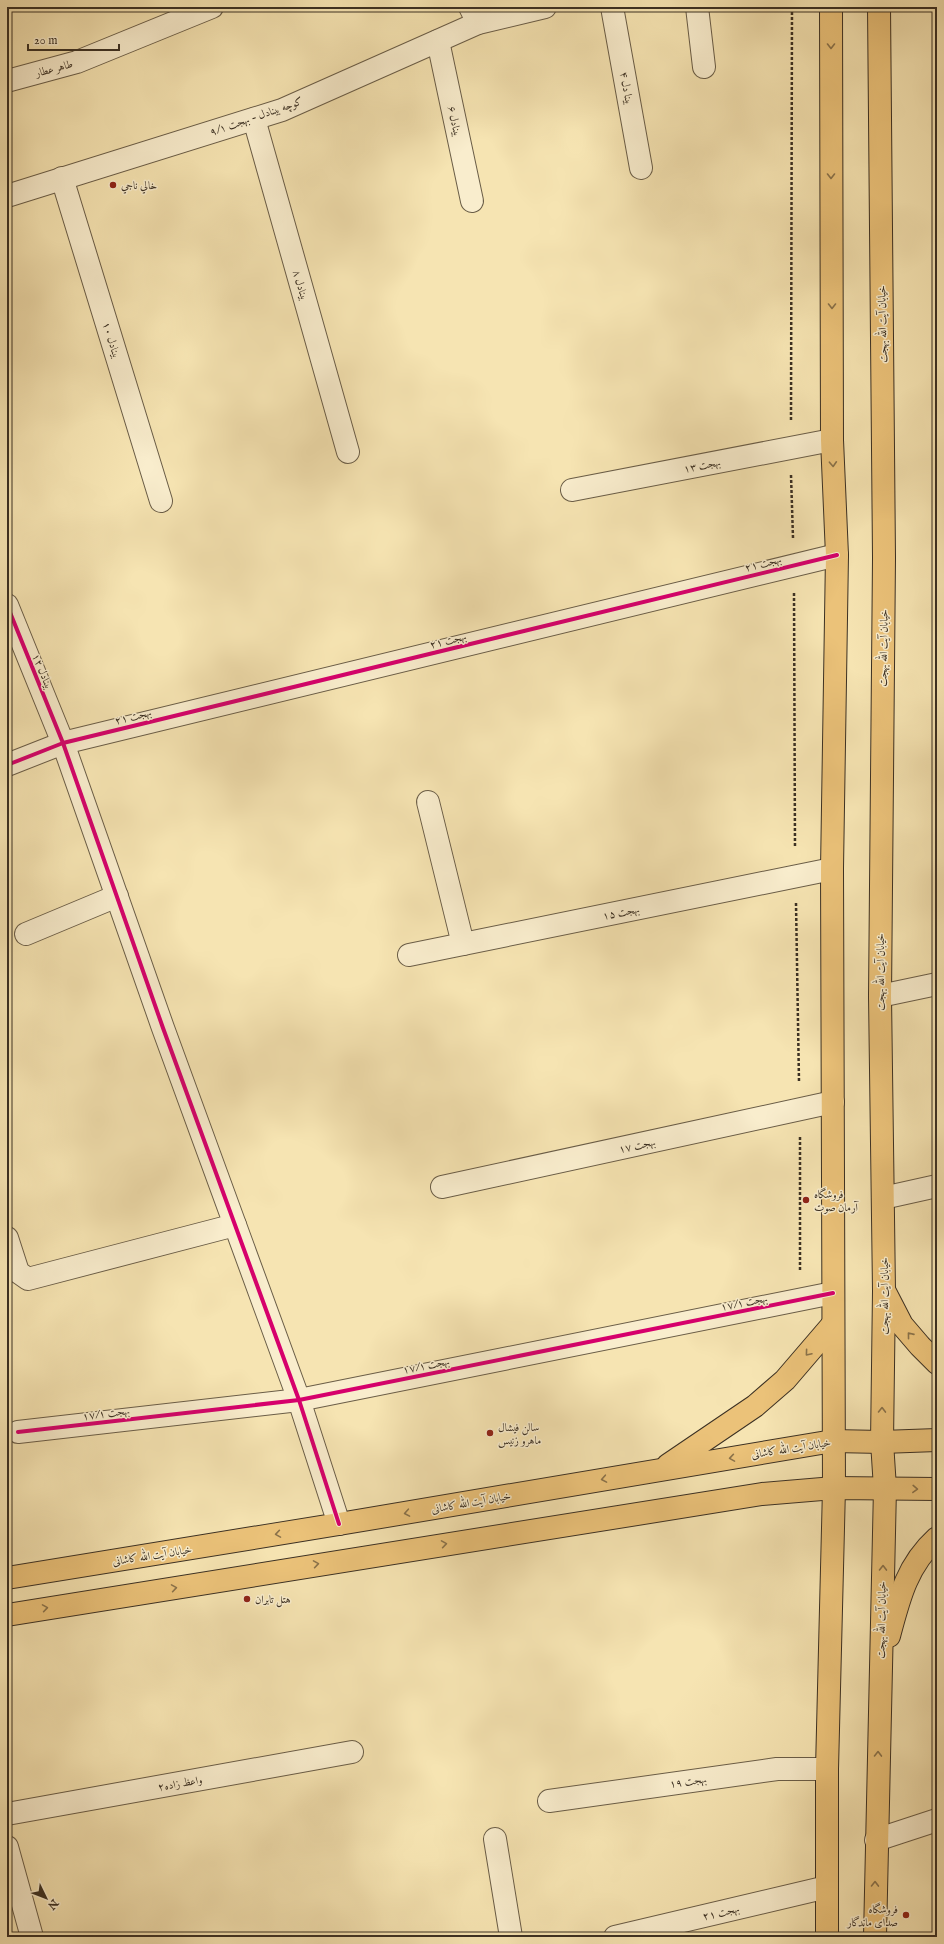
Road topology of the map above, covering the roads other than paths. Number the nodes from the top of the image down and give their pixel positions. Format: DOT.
graph roads {
  1 [pos="212,7"];
  2 [pos="545,7"];
  3 [pos="612,7"];
  4 [pos="697,7"];
  5 [pos="831,7"];
  6 [pos="879,7"];
  7 [pos="474,15"];
  8 [pos="438,41"];
  9 [pos="704,67"];
  10 [pos="7,81"];
  11 [pos="254,119"];
  12 [pos="641,168"];
  13 [pos="62,178"];
  14 [pos="7,196"];
  15 [pos="472,201"];
  16 [pos="832,440"];
  17 [pos="348,452"];
  18 [pos="572,490"];
  19 [pos="161,501"];
  20 [pos="837,555"];
  21 [pos="7,605"];
  22 [pos="63,743"];
  23 [pos="7,765"];
  24 [pos="428,802"];
  25 [pos="832,869"];
  26 [pos="117,896"];
  27 [pos="26,934"];
  28 [pos="463,944"];
  29 [pos="409,955"];
  30 [pos="937,984"];
  31 [pos="880,996"];
  32 [pos="833,1102"];
  33 [pos="937,1186"];
  34 [pos="442,1187"];
  35 [pos="882,1198"];
  36 [pos="235,1225"];
  37 [pos="7,1238"];
  38 [pos="884,1291"];
  39 [pos="833,1293"];
  40 [pos="833,1324"];
  41 [pos="937,1363"];
  42 [pos="299,1400"];
  43 [pos="18,1432"];
  44 [pos="937,1440"];
  45 [pos="833,1441"];
  46 [pos="882,1442"];
  47 [pos="663,1469"];
  48 [pos="834,1488"];
  49 [pos="885,1488"];
  50 [pos="937,1489"];
  51 [pos="339,1524"];
  52 [pos="937,1538"];
  53 [pos="7,1578"];
  54 [pos="7,1615"];
  55 [pos="880,1686"];
  56 [pos="352,1752"];
  57 [pos="827,1769"];
  58 [pos="549,1801"];
  59 [pos="7,1814"];
  60 [pos="937,1820"];
  61 [pos="495,1839"];
  62 [pos="876,1840"];
  63 [pos="7,1847"];
  64 [pos="827,1887"];
  65 [pos="15,1907"];
  66 [pos="32,1937"];
  67 [pos="511,1937"];
  68 [pos="615,1937"];
  69 [pos="827,1937"];
  70 [pos="875,1937"];
  1 -- 10 [label="street, طاهر عطار"];
  2 -- 7 [label="street, کوچه بینادل - بهجت ۹/۱"];
  3 -- 12 [label="street, بینا دل ۴"];
  4 -- 9 [label="street"];
  5 -- 16 [label="main road, one-way"];
  6 -- 31 [label="main road, خیابان آیت الله بهجت"];
  7 -- 8 [label="street, کوچه بینادل - بهجت ۹/۱"];
  8 -- 11 [label="street, کوچه بینادل - بهجت ۹/۱"];
  8 -- 15 [label="street, بینادل ۶"];
  11 -- 13 [label="street, کوچه بینادل - بهجت ۹/۱"];
  11 -- 17 [label="street, بینادل ۸"];
  13 -- 14 [label="street, کوچه بینادل - بهجت ۹/۱"];
  13 -- 19 [label="street, بینادل ۱۰"];
  16 -- 18 [label="street, بهجت ۱۳"];
  16 -- 20 [label="main road, one-way"];
  20 -- 22 [label="street, بهجت ۲۱"];
  20 -- 25 [label="main road"];
  21 -- 22 [label="street, بینادل ۱۲"];
  22 -- 23 [label="street, بهجت ۲۱"];
  22 -- 26 [label="street, بینادل ۱۲"];
  24 -- 28 [label="street"];
  25 -- 28 [label="street, بهجت ۱۵"];
  25 -- 32 [label="main road"];
  26 -- 27 [label="street"];
  26 -- 36 [label="street, بینادل ۱۲"];
  28 -- 29 [label="street, بهجت ۱۵"];
  30 -- 31 [label="street"];
  31 -- 35 [label="main road, خیابان آیت الله بهجت"];
  32 -- 34 [label="street, بهجت ۱۷"];
  32 -- 39 [label="main road"];
  33 -- 35 [label="street"];
  35 -- 38 [label="main road, خیابان آیت الله بهجت"];
  36 -- 37 [label="street"];
  36 -- 42 [label="street, بینادل ۱۲"];
  41 -- 38 [label="main road, one-way"];
  46 -- 38 [label="main road, خیابان آیت الله بهجت, one-way"];
  39 -- 40 [label="main road"];
  39 -- 42 [label="street, بهجت ۱۷/۱"];
  40 -- 45 [label="main road"];
  40 -- 47 [label="main road, one-way"];
  42 -- 43 [label="street, بهجت ۱۷/۱"];
  42 -- 51 [label="street, بینادل ۱۲"];
  44 -- 46 [label="main road, خیابان آیت الله کاشانی"];
  45 -- 46 [label="main road, خیابان آیت الله کاشانی"];
  45 -- 47 [label="main road, خیابان آیت الله کاشانی, one-way"];
  45 -- 48 [label="main road"];
  46 -- 49 [label="main road, خیابان آیت الله بهجت"];
  47 -- 51 [label="main road, خیابان آیت الله کاشانی, one-way"];
  48 -- 49 [label="main road"];
  54 -- 48 [label="main road, one-way"];
  48 -- 57 [label="main road"];
  49 -- 50 [label="main road, one-way"];
  55 -- 49 [label="main road, خیابان آیت الله بهجت, one-way"];
  51 -- 53 [label="main road, خیابان آیت الله کاشانی, one-way"];
  52 -- 55 [label="main road"];
  62 -- 55 [label="main road, خیابان آیت الله بهجت, one-way"];
  56 -- 59 [label="street, واعظ زاده۲"];
  57 -- 58 [label="street, بهجت ۱۹"];
  57 -- 64 [label="main road"];
  60 -- 62 [label="street"];
  61 -- 67 [label="street"];
  70 -- 62 [label="main road, خیابان آیت الله بهجت, one-way"];
  63 -- 65 [label="street"];
  64 -- 68 [label="street, بهجت ۲۱"];
  64 -- 69 [label="main road"];
  65 -- 66 [label="street"];
}
